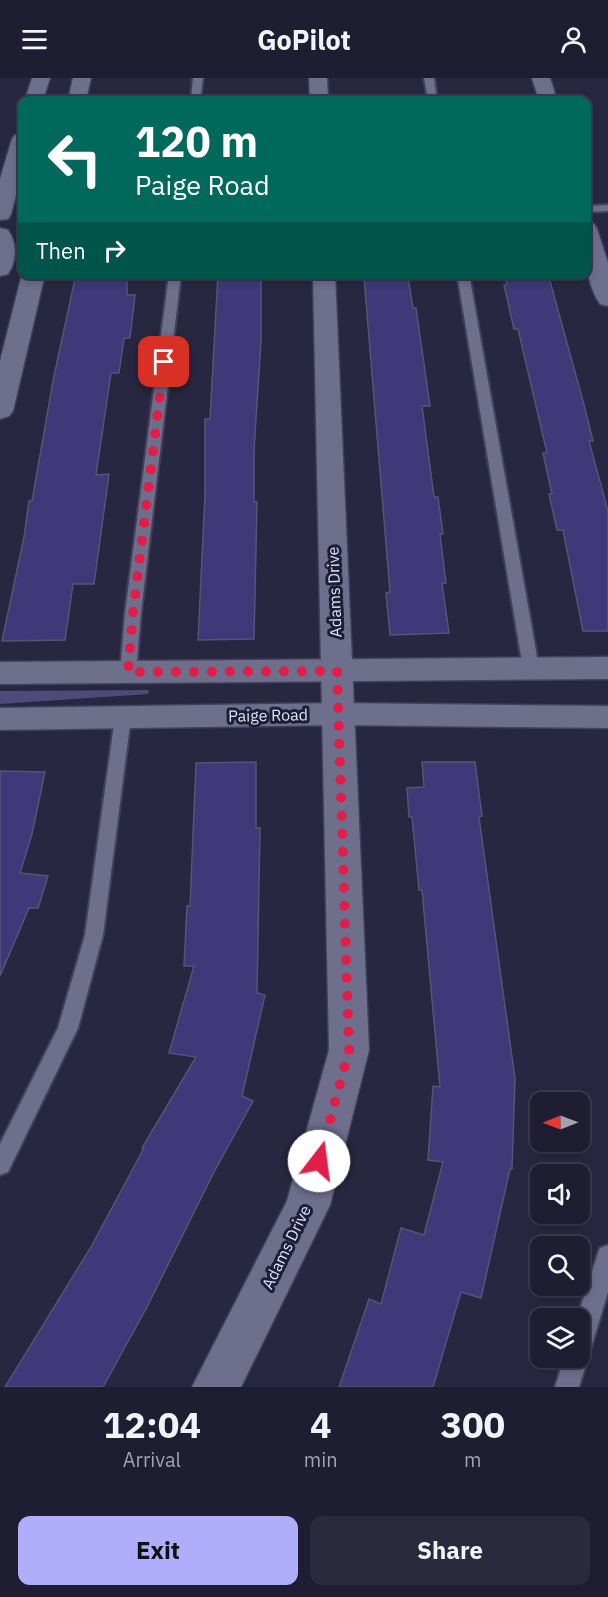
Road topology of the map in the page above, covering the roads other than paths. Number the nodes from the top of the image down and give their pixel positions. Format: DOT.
graph roads {
  1 [pos="41,78"];
  2 [pos="82,78"];
  3 [pos="198,78"];
  4 [pos="318,78"];
  5 [pos="429,78"];
  6 [pos="541,78"];
  7 [pos="35,96"];
  8 [pos="78,96"];
  9 [pos="196,96"];
  10 [pos="319,96"];
  11 [pos="432,96"];
  12 [pos="547,96"];
  13 [pos="18,153"];
  14 [pos="608,208"];
  15 [pos="591,209"];
  16 [pos="0,214"];
  17 [pos="0,235"];
  18 [pos="591,241"];
  19 [pos="0,269"];
  20 [pos="604,273"];
  21 [pos="32,279"];
  22 [pos="173,279"];
  23 [pos="324,279"];
  24 [pos="464,279"];
  25 [pos="608,299"];
  26 [pos="7,356"];
  27 [pos="0,411"];
  28 [pos="531,668"];
  29 [pos="608,668"];
  30 [pos="337,671"];
  31 [pos="128,672"];
  32 [pos="0,674"];
  33 [pos="340,714"];
  34 [pos="123,717"];
  35 [pos="608,717"];
  36 [pos="0,719"];
  37 [pos="0,1165"];
  38 [pos="608,1256"];
  39 [pos="590,1314"];
  40 [pos="573,1368"];
  41 [pos="216,1387"];
  42 [pos="567,1387"];
  1 -- 7 [label="street"];
  2 -- 8 [label="street"];
  3 -- 9 [label="lane"];
  4 -- 10 [label="street"];
  5 -- 11 [label="lane"];
  6 -- 12 [label="street"];
  13 -- 16 [label="street"];
  14 -- 15 [label="lane"];
  17 -- 19 [label="street"];
  18 -- 20 [label="street"];
  20 -- 25 [label="street"];
  21 -- 26 [label="street"];
  22 -- 31 [label="lane"];
  23 -- 30 [label="street, Adams Drive"];
  24 -- 28 [label="lane"];
  26 -- 27 [label="street"];
  28 -- 29 [label="street"];
  28 -- 30 [label="street"];
  30 -- 31 [label="street"];
  30 -- 33 [label="street, Adams Drive"];
  31 -- 32 [label="street"];
  33 -- 34 [label="street, Paige Road"];
  33 -- 35 [label="street, Paige Road"];
  33 -- 41 [label="street, Adams Drive"];
  34 -- 36 [label="street, Paige Road"];
  34 -- 37 [label="lane"];
  38 -- 39 [label="lane"];
  40 -- 42 [label="lane"];
}
